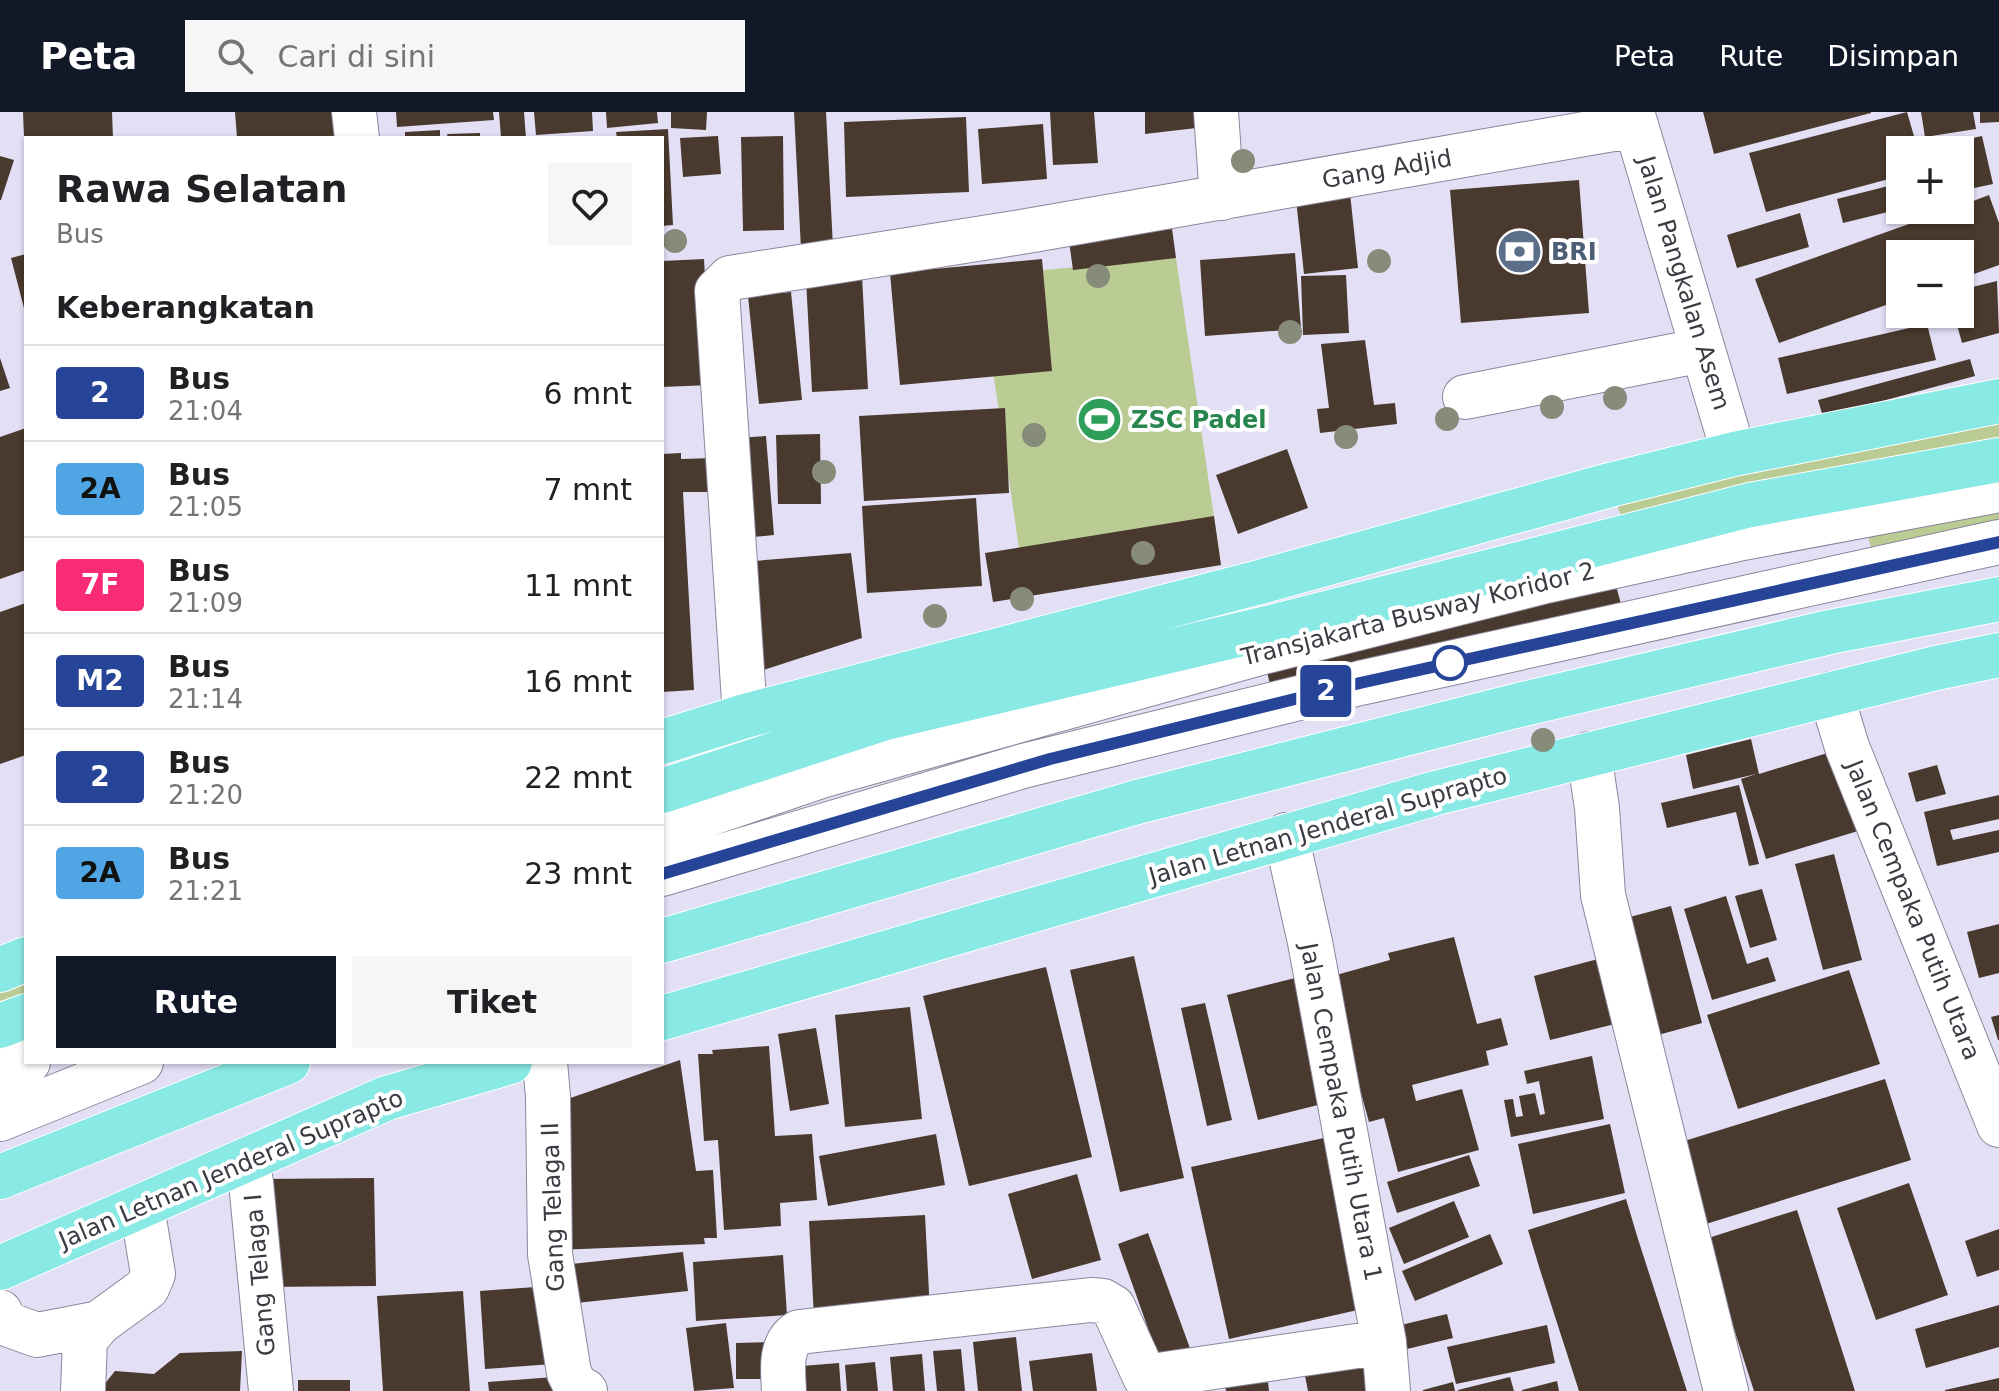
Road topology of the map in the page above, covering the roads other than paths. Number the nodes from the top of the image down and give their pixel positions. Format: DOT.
graph roads {
  1 [pos="354,112"];
  2 [pos="1216,112"];
  3 [pos="1634,118"];
  4 [pos="357,136"];
  5 [pos="1222,198"];
  6 [pos="1703,350"];
  7 [pos="1465,397"];
  8 [pos="1999,401"];
  9 [pos="1734,454"];
  10 [pos="1999,460"];
  11 [pos="1999,490"];
  12 [pos="1999,542"];
  13 [pos="1256,583"];
  14 [pos="1999,599"];
  15 [pos="1272,627"];
  16 [pos="1999,655"];
  17 [pos="1831,694"];
  18 [pos="745,716"];
  19 [pos="1455,721"];
  20 [pos="664,741"];
  21 [pos="1589,754"];
  22 [pos="664,790"];
  23 [pos="1436,793"];
  24 [pos="664,829"];
  25 [pos="1286,835"];
  26 [pos="664,873"];
  27 [pos="664,940"];
  28 [pos="24,960"];
  29 [pos="0,970"];
  30 [pos="664,1017"];
  31 [pos="24,1064"];
  32 [pos="136,1064"];
  33 [pos="283,1064"];
  34 [pos="503,1064"];
  35 [pos="545,1064"];
  36 [pos="0,1073"];
  37 [pos="0,1119"];
  38 [pos="1999,1125"];
  39 [pos="247,1160"];
  40 [pos="0,1177"];
  41 [pos="142,1207"];
  42 [pos="0,1268"];
  43 [pos="0,1312"];
  44 [pos="99,1323"];
  45 [pos="1384,1342"];
  46 [pos="1146,1384"];
  47 [pos="83,1391"];
  48 [pos="271,1391"];
  49 [pos="585,1391"];
  50 [pos="777,1391"];
  51 [pos="1388,1391"];
  52 [pos="1726,1391"];
  1 -- 4 [label="street"];
  2 -- 5 [label="street"];
  3 -- 5 [label="street, Gang Adjid"];
  3 -- 6 [label="street, Jalan Pangkalan Asem"];
  5 -- 18 [label="street, Gang Adjid"];
  6 -- 7 [label="street"];
  6 -- 9 [label="street, Jalan Pangkalan Asem"];
  8 -- 9 [label="main road"];
  9 -- 13 [label="main road"];
  10 -- 15 [label="main road"];
  11 -- 24 [label="street, Transjakarta Busway Koridor 2"];
  12 -- 26 [label="street"];
  13 -- 15 [label="main road"];
  13 -- 18 [label="main road"];
  14 -- 19 [label="main road"];
  15 -- 22 [label="main road"];
  16 -- 17 [label="main road, Jalan Letnan Jenderal Suprapto"];
  17 -- 21 [label="main road, Jalan Letnan Jenderal Suprapto"];
  17 -- 38 [label="street, Jalan Cempaka Putih Utara"];
  18 -- 20 [label="main road"];
  19 -- 23 [label="main road"];
  19 -- 27 [label="main road"];
  21 -- 23 [label="main road, Jalan Letnan Jenderal Suprapto"];
  21 -- 52 [label="street"];
  23 -- 25 [label="main road, Jalan Letnan Jenderal Suprapto"];
  25 -- 30 [label="main road, Jalan Letnan Jenderal Suprapto"];
  25 -- 45 [label="street, Jalan Cempaka Putih Utara 1"];
  28 -- 29 [label="main road"];
  31 -- 36 [label="street"];
  32 -- 37 [label="street"];
  33 -- 40 [label="main road"];
  34 -- 39 [label="main road, Jalan Letnan Jenderal Suprapto"];
  35 -- 49 [label="street, Gang Telaga II"];
  39 -- 41 [label="main road, Jalan Letnan Jenderal Suprapto"];
  39 -- 48 [label="street, Gang Telaga I"];
  41 -- 42 [label="main road, Jalan Letnan Jenderal Suprapto"];
  41 -- 44 [label="street"];
  43 -- 44 [label="street"];
  44 -- 47 [label="street"];
  45 -- 46 [label="street"];
  45 -- 51 [label="street, Jalan Cempaka Putih Utara 1"];
  46 -- 50 [label="street"];
}
